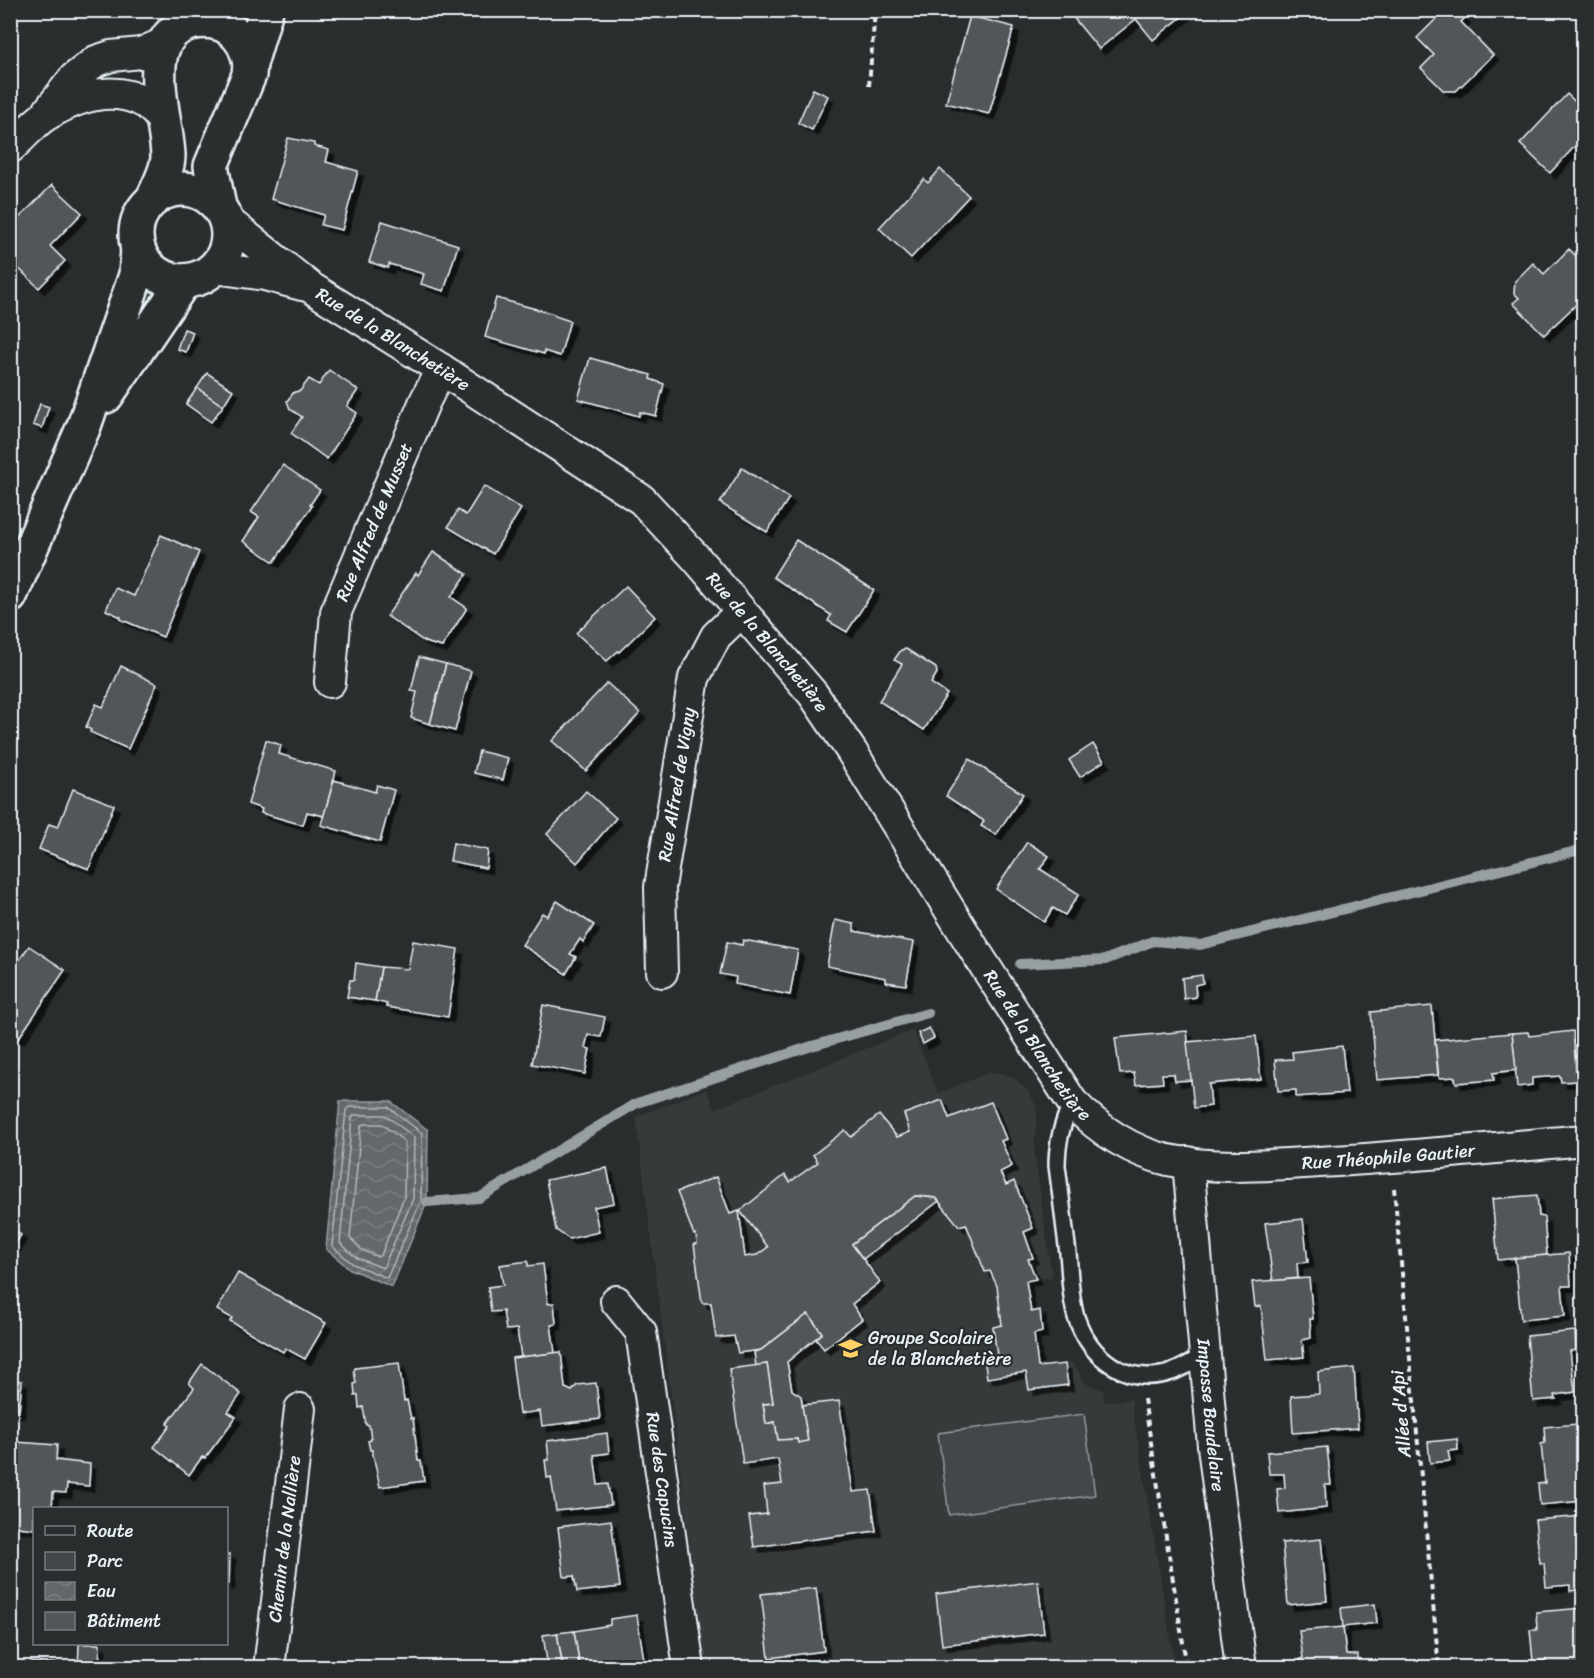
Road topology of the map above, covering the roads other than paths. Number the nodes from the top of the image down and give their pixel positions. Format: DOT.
graph roads {
  1 [pos="267,10"];
  2 [pos="187,22"];
  3 [pos="250,64"];
  4 [pos="44,117"];
  5 [pos="164,120"];
  6 [pos="10,148"];
  7 [pos="153,200"];
  8 [pos="222,213"];
  9 [pos="138,249"];
  10 [pos="214,268"];
  11 [pos="184,281"];
  12 [pos="310,287"];
  13 [pos="441,369"];
  14 [pos="84,426"];
  15 [pos="10,596"];
  16 [pos="741,612"];
  17 [pos="330,682"];
  18 [pos="662,972"];
  19 [pos="1072,1102"];
  20 [pos="1584,1140"];
  21 [pos="1191,1163"];
  22 [pos="616,1301"];
  23 [pos="1205,1355"];
  24 [pos="300,1409"];
  25 [pos="269,1668"];
  26 [pos="689,1668"];
  27 [pos="1241,1668"];
  1 -- 3 [label="street"];
  2 -- 3 [label="street"];
  2 -- 4 [label="street"];
  2 -- 5 [label="street"];
  3 -- 8 [label="street"];
  4 -- 5 [label="street"];
  4 -- 6 [label="street"];
  5 -- 7 [label="street"];
  7 -- 8 [label="street"];
  7 -- 9 [label="street"];
  8 -- 10 [label="street"];
  8 -- 12 [label="street, Rue de la Blanchetière"];
  9 -- 11 [label="street"];
  9 -- 14 [label="street"];
  10 -- 11 [label="street"];
  10 -- 12 [label="street"];
  11 -- 14 [label="street"];
  12 -- 13 [label="street, Rue de la Blanchetière"];
  13 -- 16 [label="street, Rue de la Blanchetière"];
  13 -- 17 [label="street, Rue Alfred de Musset"];
  14 -- 15 [label="street"];
  16 -- 18 [label="street, Rue Alfred de Vigny"];
  16 -- 19 [label="street, Rue de la Blanchetière"];
  19 -- 21 [label="street, Rue de la Blanchetière"];
  19 -- 23 [label="lane"];
  20 -- 21 [label="street, Rue Théophile Gautier"];
  21 -- 23 [label="street, Impasse Baudelaire"];
  22 -- 26 [label="street, Rue des Capucins"];
  23 -- 27 [label="street, Impasse Baudelaire"];
  24 -- 25 [label="street, Chemin de la Nallière"];
}
